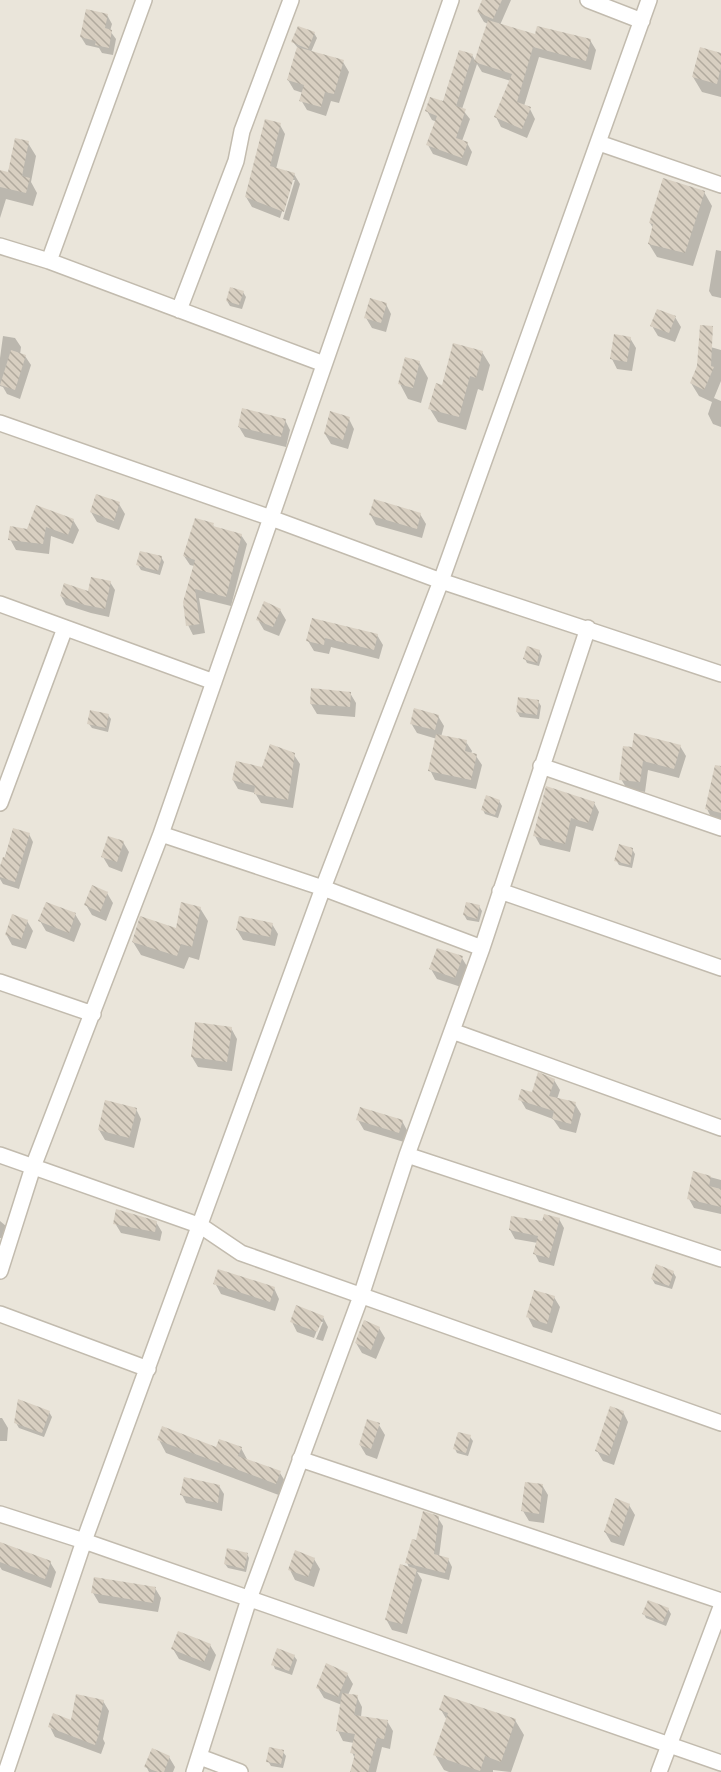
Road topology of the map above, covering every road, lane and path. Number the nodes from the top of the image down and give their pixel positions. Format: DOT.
graph roads {
  1 [pos="144,0"];
  2 [pos="291,0"];
  3 [pos="452,0"];
  4 [pos="588,0"];
  5 [pos="649,0"];
  6 [pos="642,21"];
  7 [pos="599,143"];
  8 [pos="721,185"];
  9 [pos="0,246"];
  10 [pos="48,261"];
  11 [pos="179,309"];
  12 [pos="324,364"];
  13 [pos="0,423"];
  14 [pos="271,518"];
  15 [pos="441,581"];
  16 [pos="0,604"];
  17 [pos="65,628"];
  18 [pos="588,628"];
  19 [pos="721,674"];
  20 [pos="214,682"];
  21 [pos="541,766"];
  22 [pos="0,803"];
  23 [pos="721,828"];
  24 [pos="161,834"];
  25 [pos="323,888"];
  26 [pos="501,891"];
  27 [pos="482,948"];
  28 [pos="721,968"];
  29 [pos="0,982"];
  30 [pos="93,1014"];
  31 [pos="452,1031"];
  32 [pos="721,1128"];
  33 [pos="0,1155"];
  34 [pos="407,1155"];
  35 [pos="33,1167"];
  36 [pos="201,1226"];
  37 [pos="721,1259"];
  38 [pos="0,1271"];
  39 [pos="361,1296"];
  40 [pos="0,1314"];
  41 [pos="148,1369"];
  42 [pos="721,1423"];
  43 [pos="300,1459"];
  44 [pos="0,1514"];
  45 [pos="84,1541"];
  46 [pos="249,1599"];
  47 [pos="721,1601"];
  48 [pos="721,1607"];
  49 [pos="669,1745"];
  50 [pos="200,1757"];
  51 [pos="721,1763"];
  52 [pos="6,1772"];
  53 [pos="194,1772"];
  54 [pos="240,1772"];
  55 [pos="659,1772"];
  1 -- 10 [label="street"];
  2 -- 11 [label="street"];
  3 -- 12 [label="street"];
  4 -- 6 [label="street"];
  5 -- 6 [label="street"];
  6 -- 7 [label="street"];
  7 -- 8 [label="street"];
  7 -- 15 [label="street"];
  9 -- 10 [label="street"];
  10 -- 11 [label="street"];
  11 -- 12 [label="street"];
  12 -- 14 [label="street"];
  13 -- 14 [label="street"];
  14 -- 15 [label="street"];
  14 -- 20 [label="street"];
  15 -- 18 [label="street"];
  15 -- 25 [label="street"];
  16 -- 17 [label="street"];
  17 -- 20 [label="street"];
  17 -- 22 [label="street"];
  18 -- 19 [label="street"];
  18 -- 21 [label="street"];
  20 -- 24 [label="street"];
  21 -- 23 [label="street"];
  21 -- 26 [label="street"];
  24 -- 25 [label="street"];
  24 -- 30 [label="street"];
  25 -- 27 [label="street"];
  25 -- 36 [label="street"];
  26 -- 27 [label="street"];
  26 -- 28 [label="street"];
  27 -- 31 [label="street"];
  29 -- 30 [label="street"];
  30 -- 35 [label="street"];
  31 -- 32 [label="street"];
  31 -- 34 [label="street"];
  33 -- 35 [label="street"];
  34 -- 37 [label="street"];
  34 -- 39 [label="street"];
  35 -- 36 [label="street"];
  35 -- 38 [label="street"];
  36 -- 39 [label="street"];
  36 -- 41 [label="street"];
  39 -- 42 [label="street"];
  39 -- 43 [label="street"];
  40 -- 41 [label="street"];
  41 -- 45 [label="street"];
  43 -- 46 [label="street"];
  43 -- 47 [label="street"];
  44 -- 45 [label="street"];
  45 -- 46 [label="street"];
  45 -- 52 [label="street"];
  46 -- 49 [label="street"];
  46 -- 50 [label="street"];
  48 -- 49 [label="street"];
  49 -- 51 [label="street"];
  49 -- 55 [label="street"];
  50 -- 53 [label="street"];
  50 -- 54 [label="street"];
}
